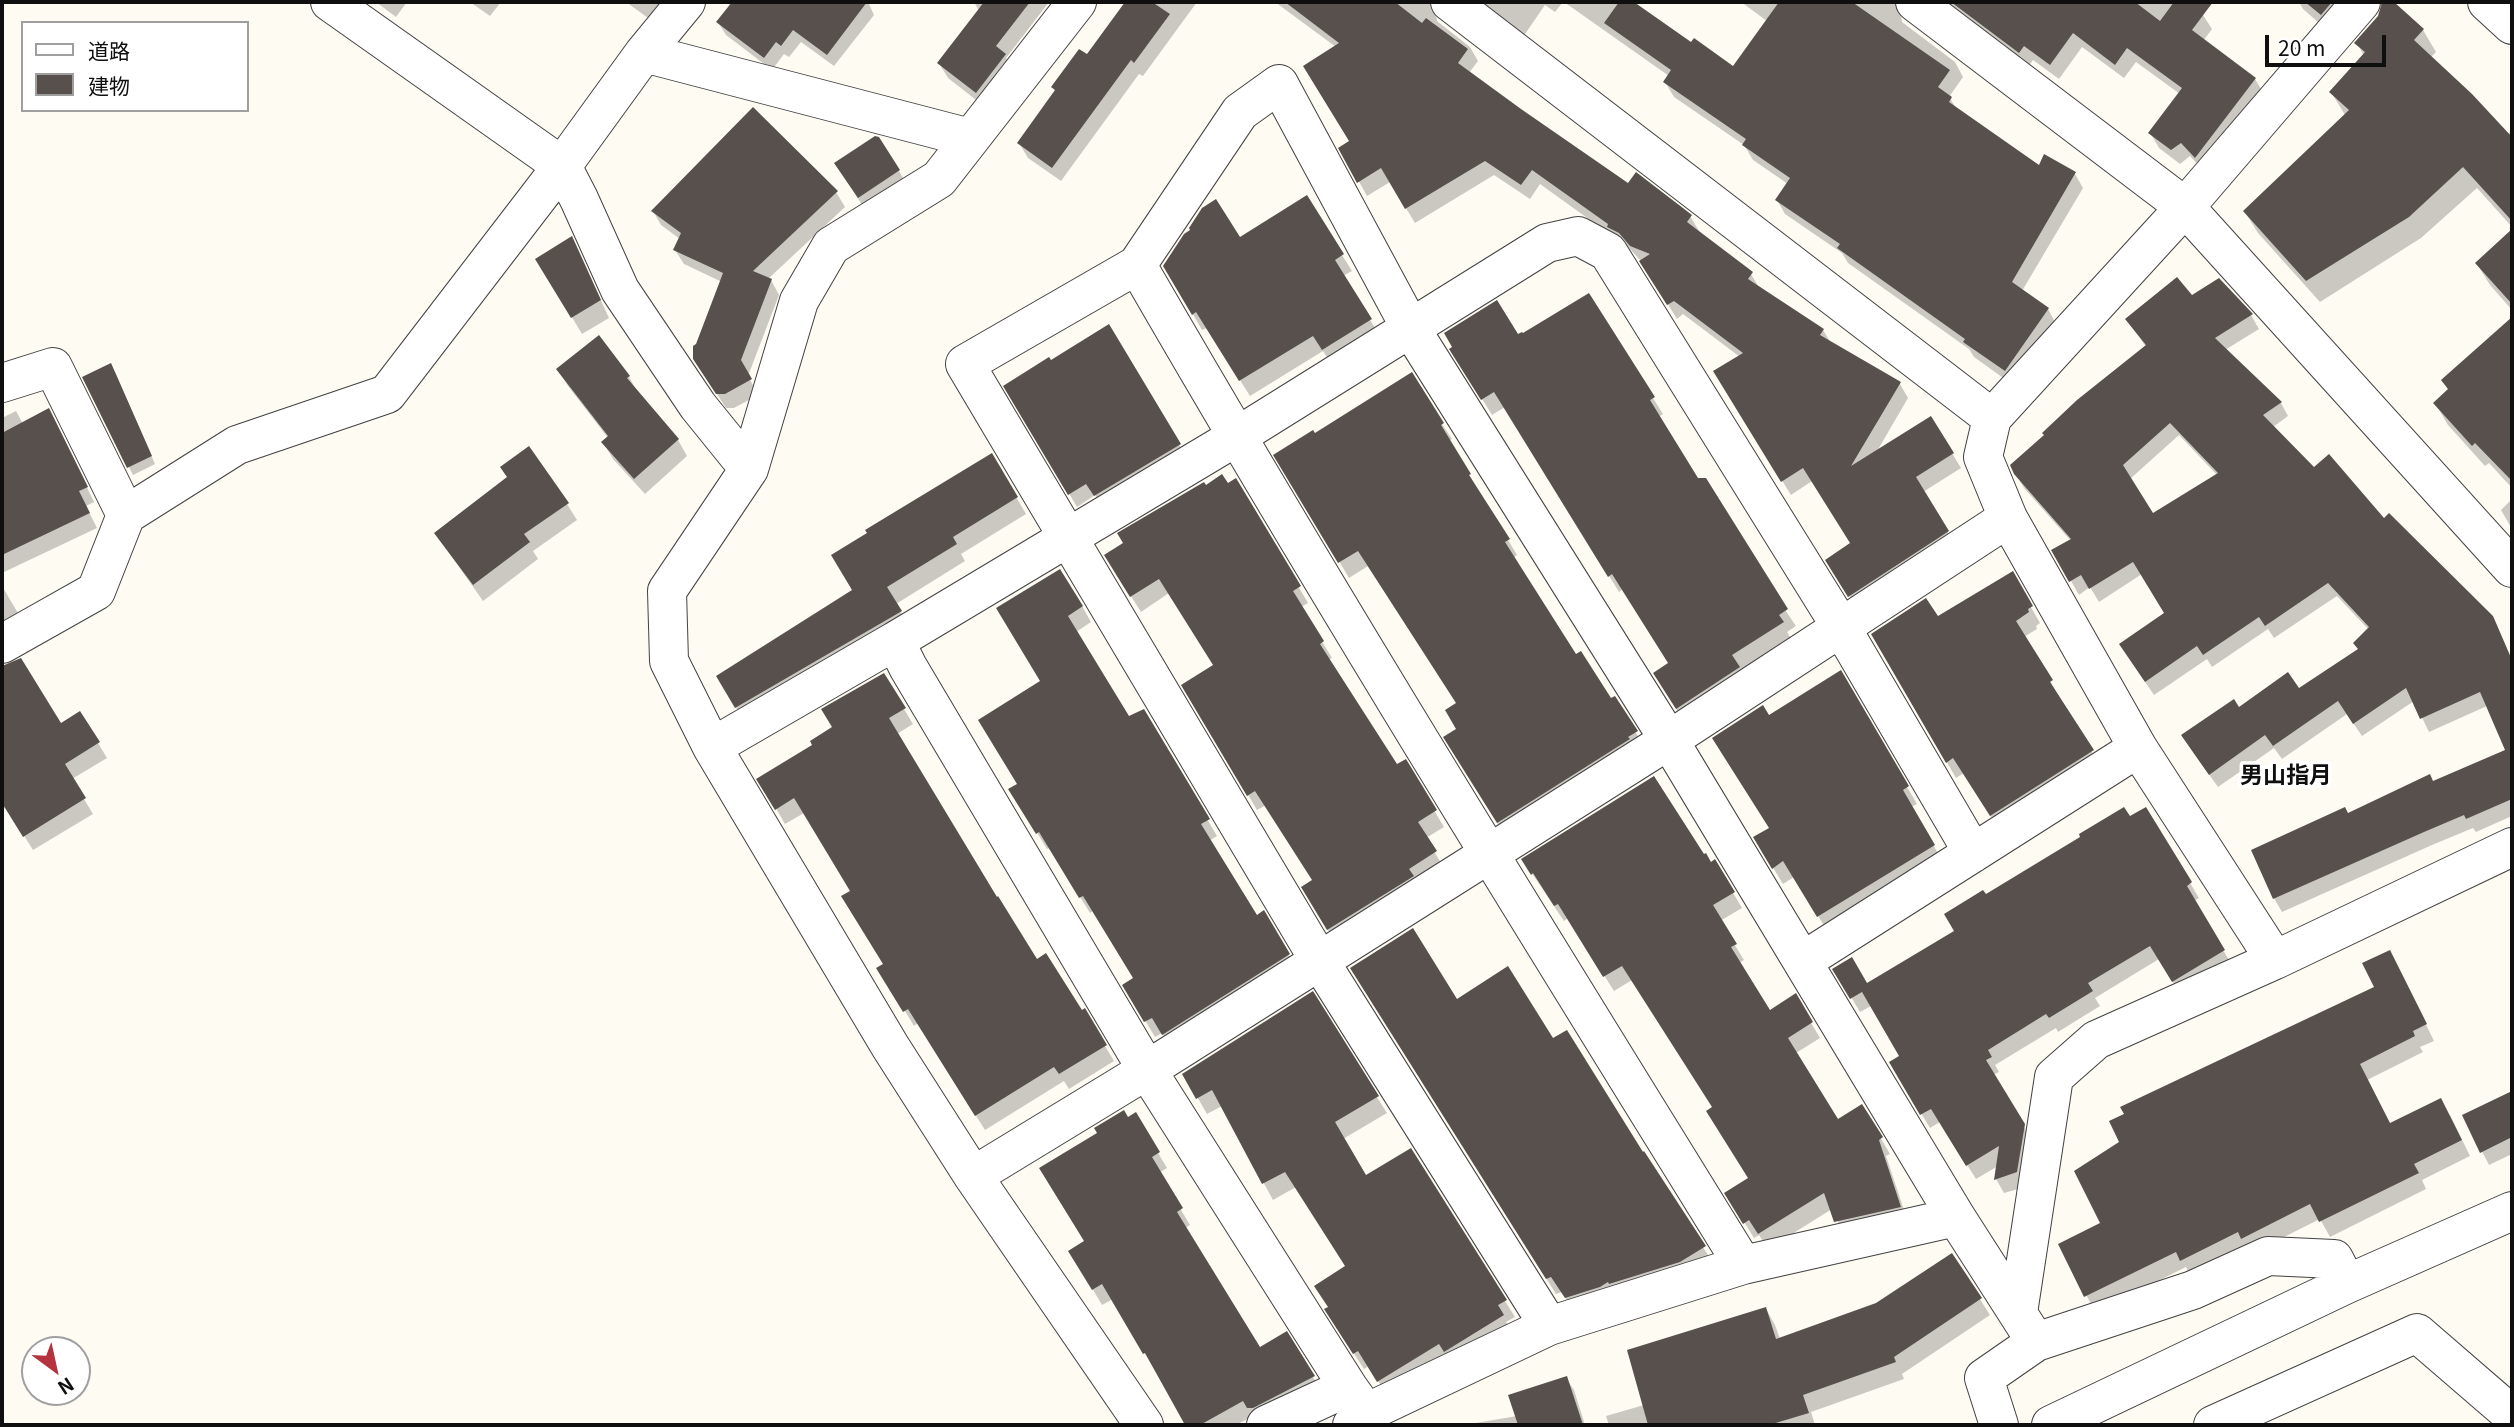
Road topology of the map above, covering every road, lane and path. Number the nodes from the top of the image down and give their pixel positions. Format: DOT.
graph roads {
  1 [pos="330,2"];
  2 [pos="685,2"];
  3 [pos="1077,2"];
  4 [pos="1450,2"];
  5 [pos="1915,2"];
  6 [pos="2361,2"];
  7 [pos="644,53"];
  8 [pos="970,138"];
  9 [pos="562,166"];
  10 [pos="2185,207"];
  11 [pos="1137,265"];
  12 [pos="1411,329"];
  13 [pos="2,383"];
  14 [pos="1993,418"];
  15 [pos="1236,436"];
  16 [pos="749,469"];
  17 [pos="126,514"];
  18 [pos="2008,519"];
  19 [pos="1068,539"];
  20 [pos="2512,568"];
  21 [pos="1841,627"];
  22 [pos="895,641"];
  23 [pos="2,644"];
  24 [pos="1669,740"];
  25 [pos="712,747"];
  26 [pos="2138,748"];
  27 [pos="2512,847"];
  28 [pos="1489,853"];
  29 [pos="1973,853"];
  30 [pos="1319,960"];
  31 [pos="2275,960"];
  32 [pos="1803,961"];
  33 [pos="1147,1070"];
  34 [pos="973,1176"];
  35 [pos="2512,1210"];
  36 [pos="1956,1217"];
  37 [pos="1743,1265"];
  38 [pos="2347,1284"];
  39 [pos="1549,1326"];
  40 [pos="2027,1328"];
  41 [pos="1355,1408"];
  42 [pos="1994,1415"];
  43 [pos="2512,1415"];
  44 [pos="1144,1425"];
  45 [pos="1266,1425"];
  46 [pos="2051,1425"];
  47 [pos="2213,1425"];
  1 -- 9 [label="street"];
  2 -- 7 [label="street"];
  3 -- 8 [label="street"];
  4 -- 14 [label="street"];
  5 -- 10 [label="street"];
  6 -- 10 [label="street"];
  7 -- 8 [label="street"];
  7 -- 9 [label="street"];
  8 -- 16 [label="street"];
  9 -- 16 [label="street"];
  9 -- 17 [label="street"];
  10 -- 14 [label="street"];
  10 -- 20 [label="street"];
  11 -- 12 [label="street"];
  11 -- 15 [label="street"];
  11 -- 19 [label="street"];
  12 -- 15 [label="street"];
  12 -- 21 [label="street"];
  12 -- 24 [label="street"];
  13 -- 17 [label="street"];
  14 -- 18 [label="street"];
  15 -- 19 [label="street"];
  15 -- 28 [label="street"];
  16 -- 25 [label="street"];
  17 -- 23 [label="street"];
  18 -- 21 [label="street"];
  18 -- 26 [label="street"];
  19 -- 22 [label="street"];
  19 -- 30 [label="street"];
  21 -- 24 [label="street"];
  21 -- 29 [label="street"];
  22 -- 25 [label="street"];
  22 -- 33 [label="street"];
  24 -- 28 [label="street"];
  24 -- 32 [label="street"];
  25 -- 34 [label="street"];
  26 -- 29 [label="street"];
  26 -- 31 [label="street"];
  27 -- 31 [label="street"];
  28 -- 30 [label="street"];
  28 -- 37 [label="street"];
  29 -- 32 [label="street"];
  30 -- 33 [label="street"];
  30 -- 39 [label="street"];
  31 -- 40 [label="street"];
  32 -- 36 [label="street"];
  33 -- 34 [label="street"];
  33 -- 41 [label="street"];
  34 -- 44 [label="street"];
  35 -- 38 [label="street"];
  36 -- 37 [label="street"];
  36 -- 40 [label="street"];
  37 -- 39 [label="street"];
  38 -- 40 [label="street"];
  38 -- 46 [label="street"];
  39 -- 41 [label="street"];
  40 -- 42 [label="street"];
  41 -- 45 [label="street"];
  43 -- 47 [label="street"];
}
